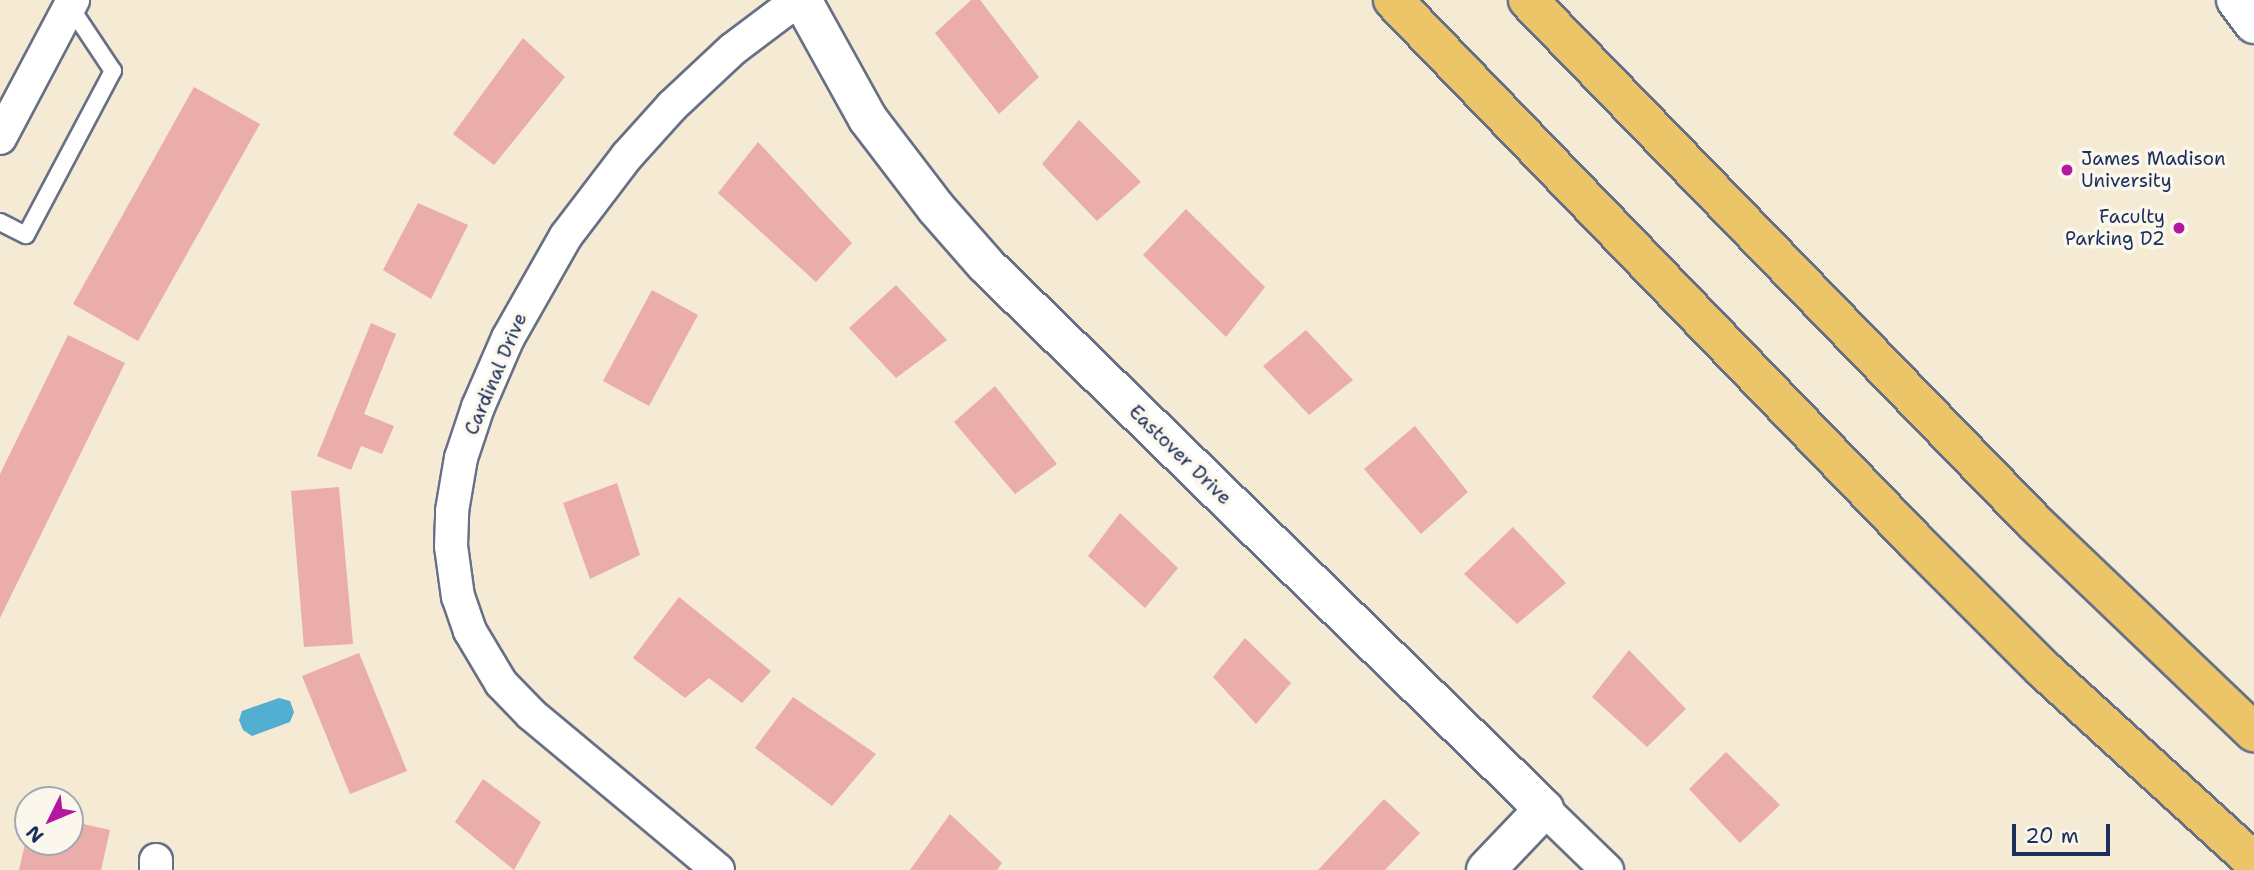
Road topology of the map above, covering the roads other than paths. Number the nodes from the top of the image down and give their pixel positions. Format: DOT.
graph roads {
  1 [pos="800,0"];
  2 [pos="1392,0"];
  3 [pos="1528,0"];
  4 [pos="2236,0"];
  5 [pos="68,2"];
  6 [pos="2254,24"];
  7 [pos="0,138"];
  8 [pos="0,222"];
  9 [pos="2254,732"];
  10 [pos="1544,809"];
  11 [pos="2254,862"];
  12 [pos="718,870"];
  13 [pos="1486,870"];
  14 [pos="1607,870"];
  1 -- 10 [label="street, Eastover Drive"];
  1 -- 12 [label="street, Cardinal Drive"];
  2 -- 11 [label="highway"];
  3 -- 9 [label="highway"];
  4 -- 6 [label="street"];
  5 -- 7 [label="street"];
  5 -- 8 [label="lane"];
  10 -- 13 [label="street"];
  10 -- 14 [label="street, Eastover Drive"];
}
